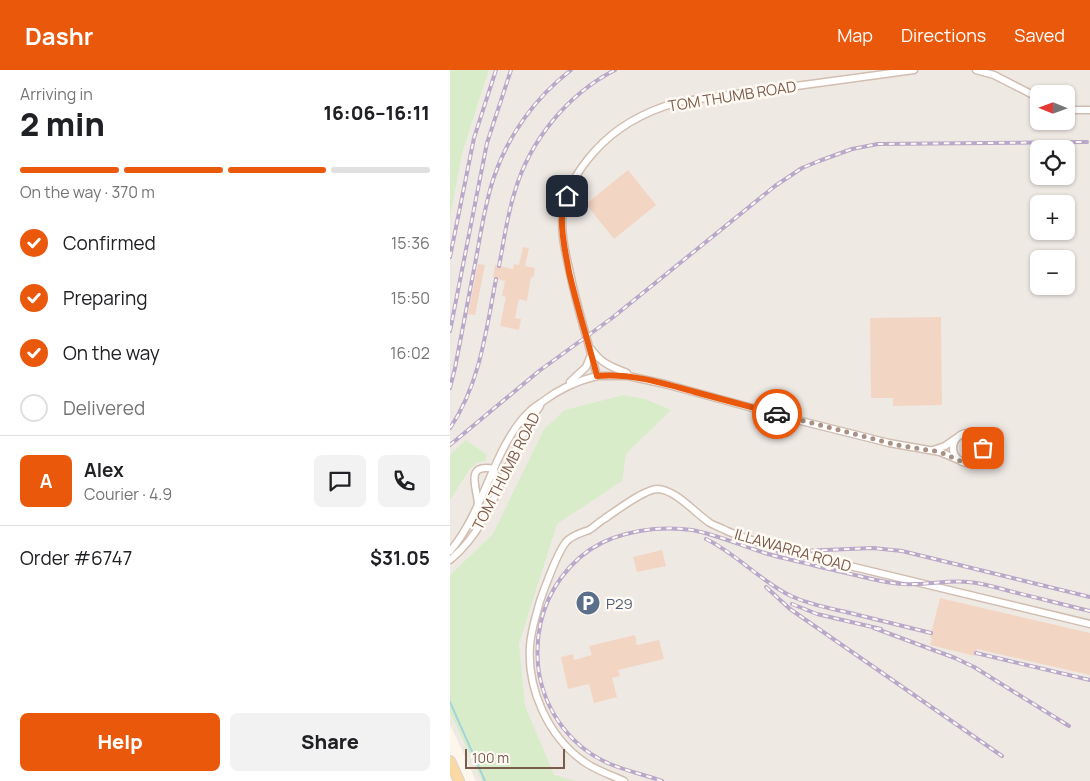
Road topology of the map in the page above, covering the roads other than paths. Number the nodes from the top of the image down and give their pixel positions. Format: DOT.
graph roads {
  1 [pos="914,70"];
  2 [pos="976,70"];
  3 [pos="1030,93"];
  4 [pos="1075,110"];
  5 [pos="1090,110"];
  6 [pos="590,348"];
  7 [pos="597,376"];
  8 [pos="637,378"];
  9 [pos="559,390"];
  10 [pos="542,403"];
  11 [pos="958,436"];
  12 [pos="929,450"];
  13 [pos="959,460"];
  14 [pos="494,469"];
  15 [pos="478,505"];
  16 [pos="490,506"];
  17 [pos="450,551"];
  18 [pos="450,560"];
  19 [pos="1090,624"];
  20 [pos="450,760"];
  21 [pos="459,781"];
  22 [pos="624,781"];
  1 -- 6 [label="street, TOM THUMB ROAD"];
  2 -- 3 [label="street"];
  4 -- 5 [label="street"];
  6 -- 7 [label="street, TOM THUMB ROAD"];
  6 -- 8 [label="street"];
  6 -- 9 [label="street"];
  7 -- 8 [label="street"];
  7 -- 9 [label="street, TOM THUMB ROAD"];
  8 -- 12 [label="street"];
  9 -- 10 [label="street, TOM THUMB ROAD"];
  10 -- 14 [label="street, TOM THUMB ROAD"];
  10 -- 16 [label="street, TOM THUMB ROAD"];
  11 -- 12 [label="street"];
  11 -- 13 [label="street"];
  11 -- 13 [label="street"];
  12 -- 13 [label="street"];
  14 -- 15 [label="street, TOM THUMB ROAD"];
  14 -- 15 [label="street"];
  14 -- 16 [label="street"];
  15 -- 17 [label="street, TOM THUMB ROAD"];
  16 -- 18 [label="street, TOM THUMB ROAD"];
  19 -- 22 [label="street, ILLAWARRA ROAD"];
  20 -- 21 [label="main road"];
}
